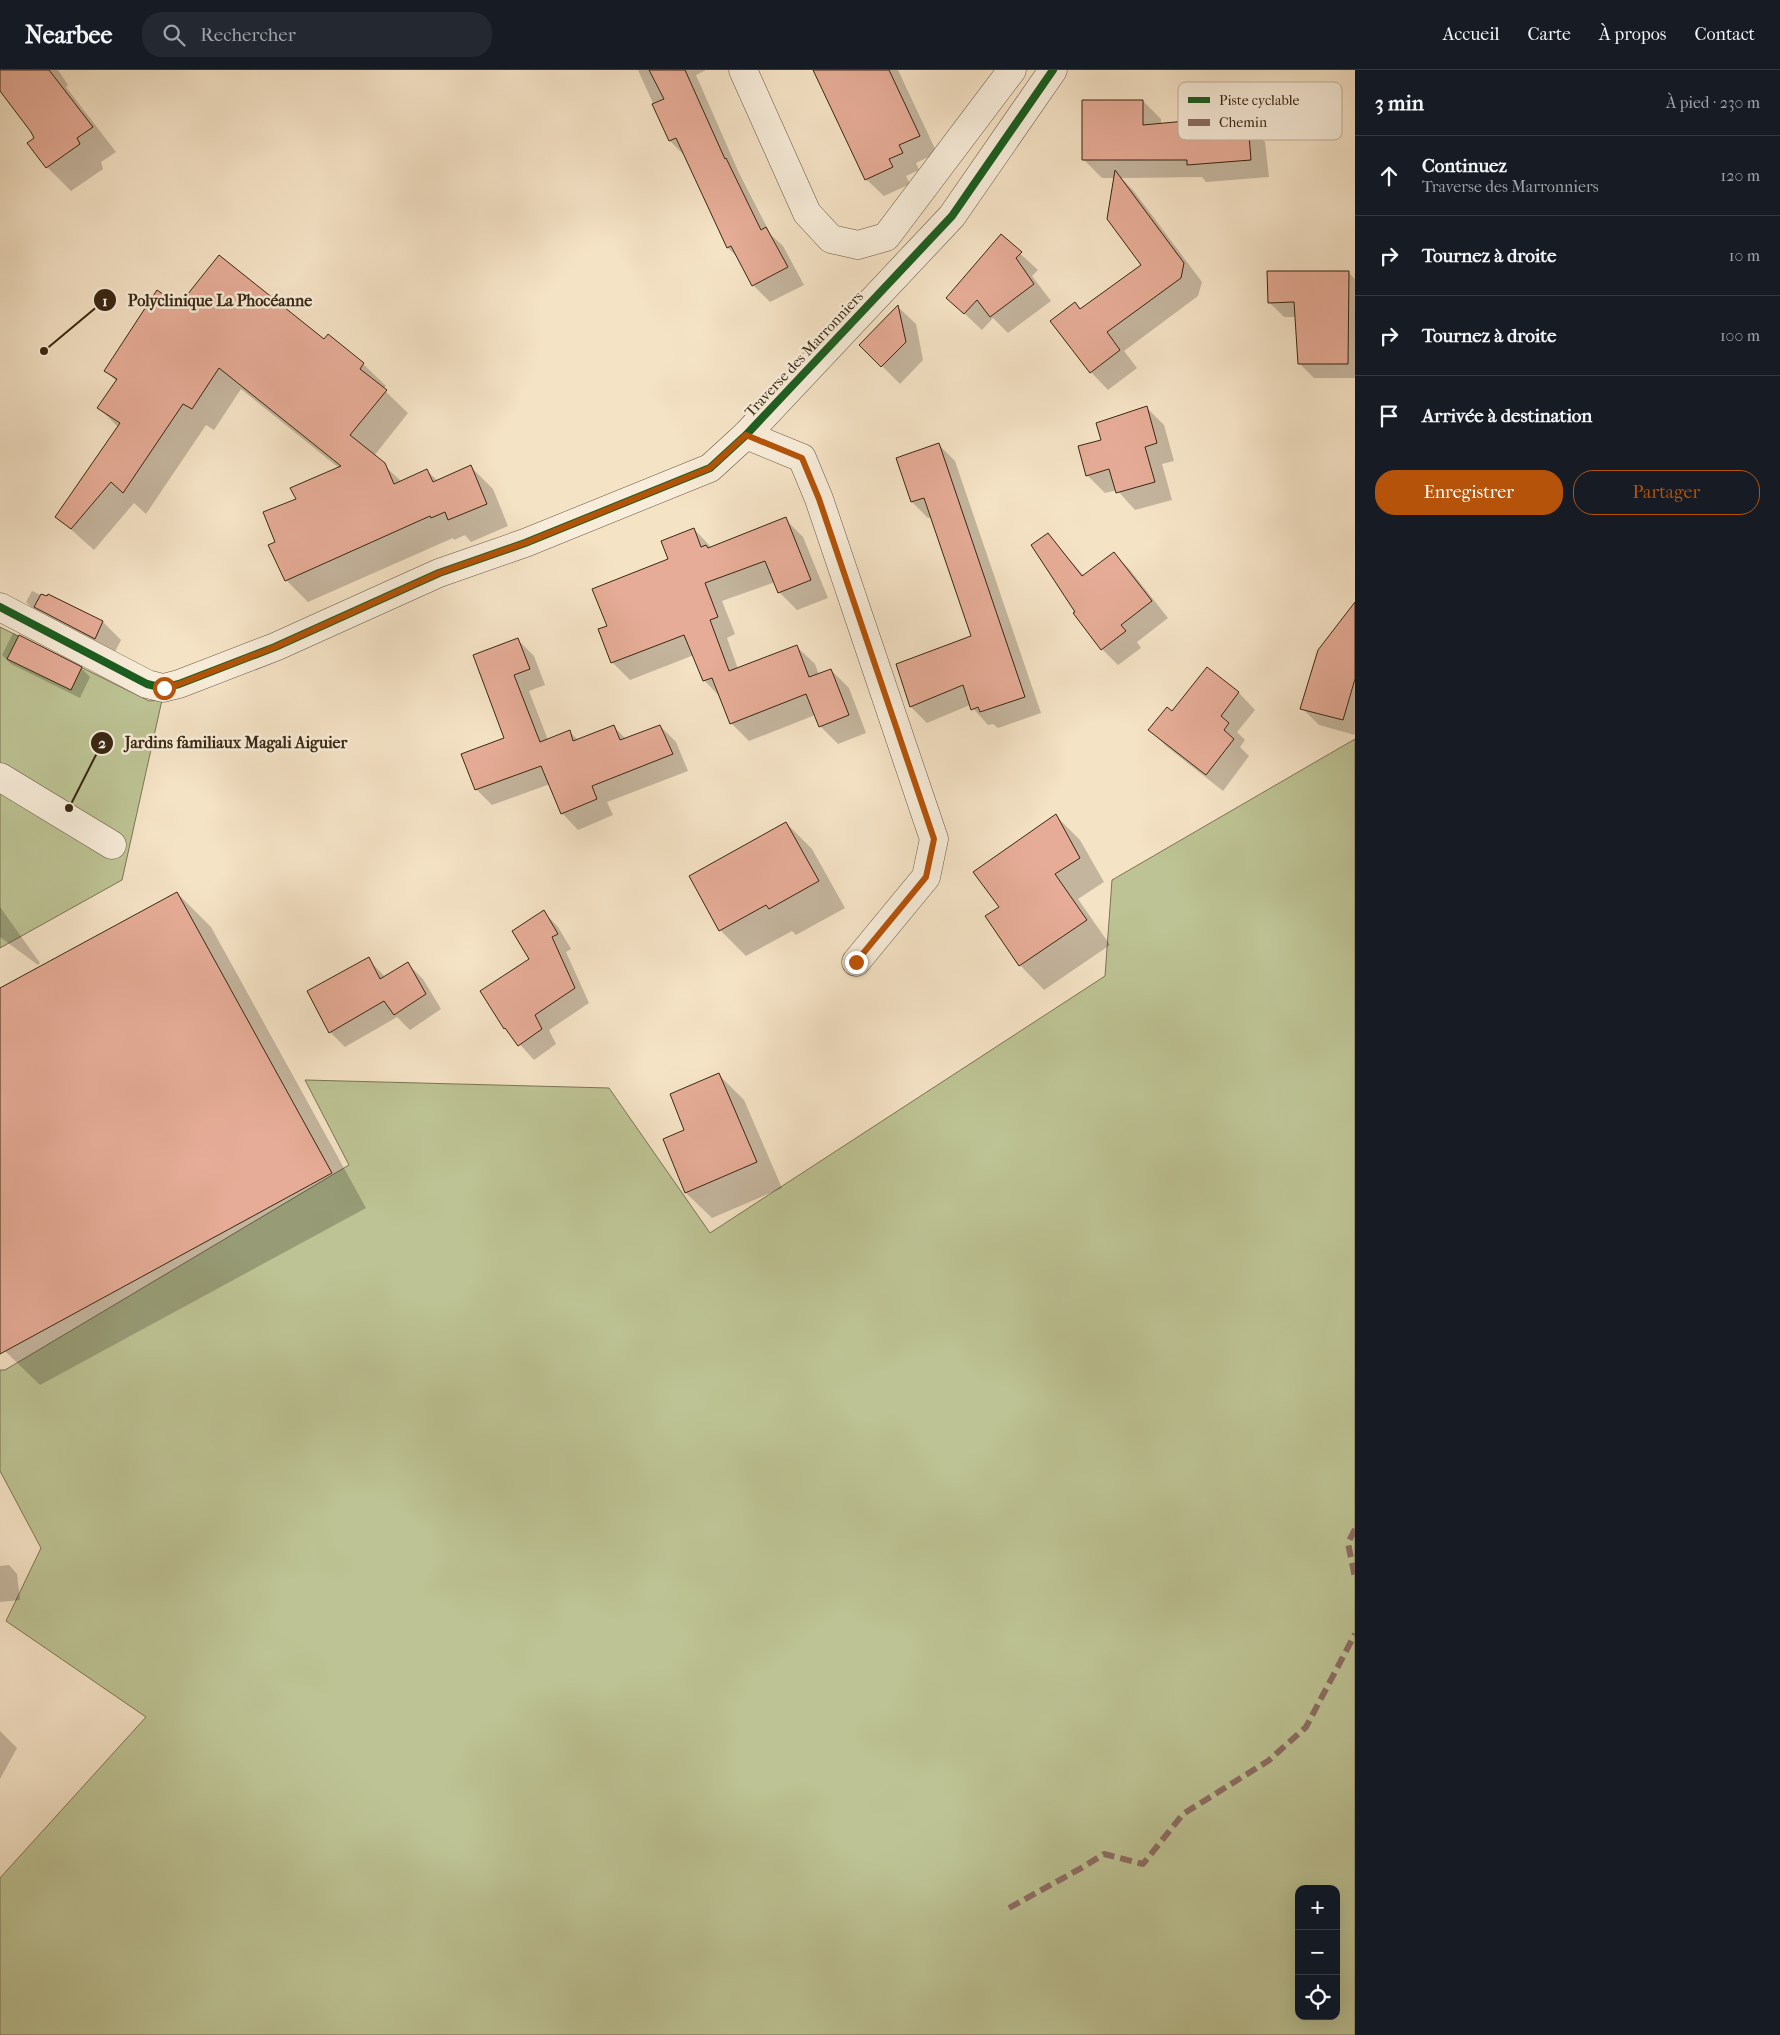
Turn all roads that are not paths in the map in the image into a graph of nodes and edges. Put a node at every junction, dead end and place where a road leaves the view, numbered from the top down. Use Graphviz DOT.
graph roads {
  1 [pos="743,70"];
  2 [pos="1012,70"];
  3 [pos="1053,70"];
  4 [pos="746,435"];
  5 [pos="0,607"];
  6 [pos="0,777"];
  7 [pos="112,845"];
  8 [pos="856,962"];
  1 -- 2 [label="street"];
  3 -- 4 [label="street, Traverse des Marronniers"];
  4 -- 5 [label="street, Traverse des Marronniers"];
  4 -- 8 [label="street"];
  6 -- 7 [label="street"];
}
